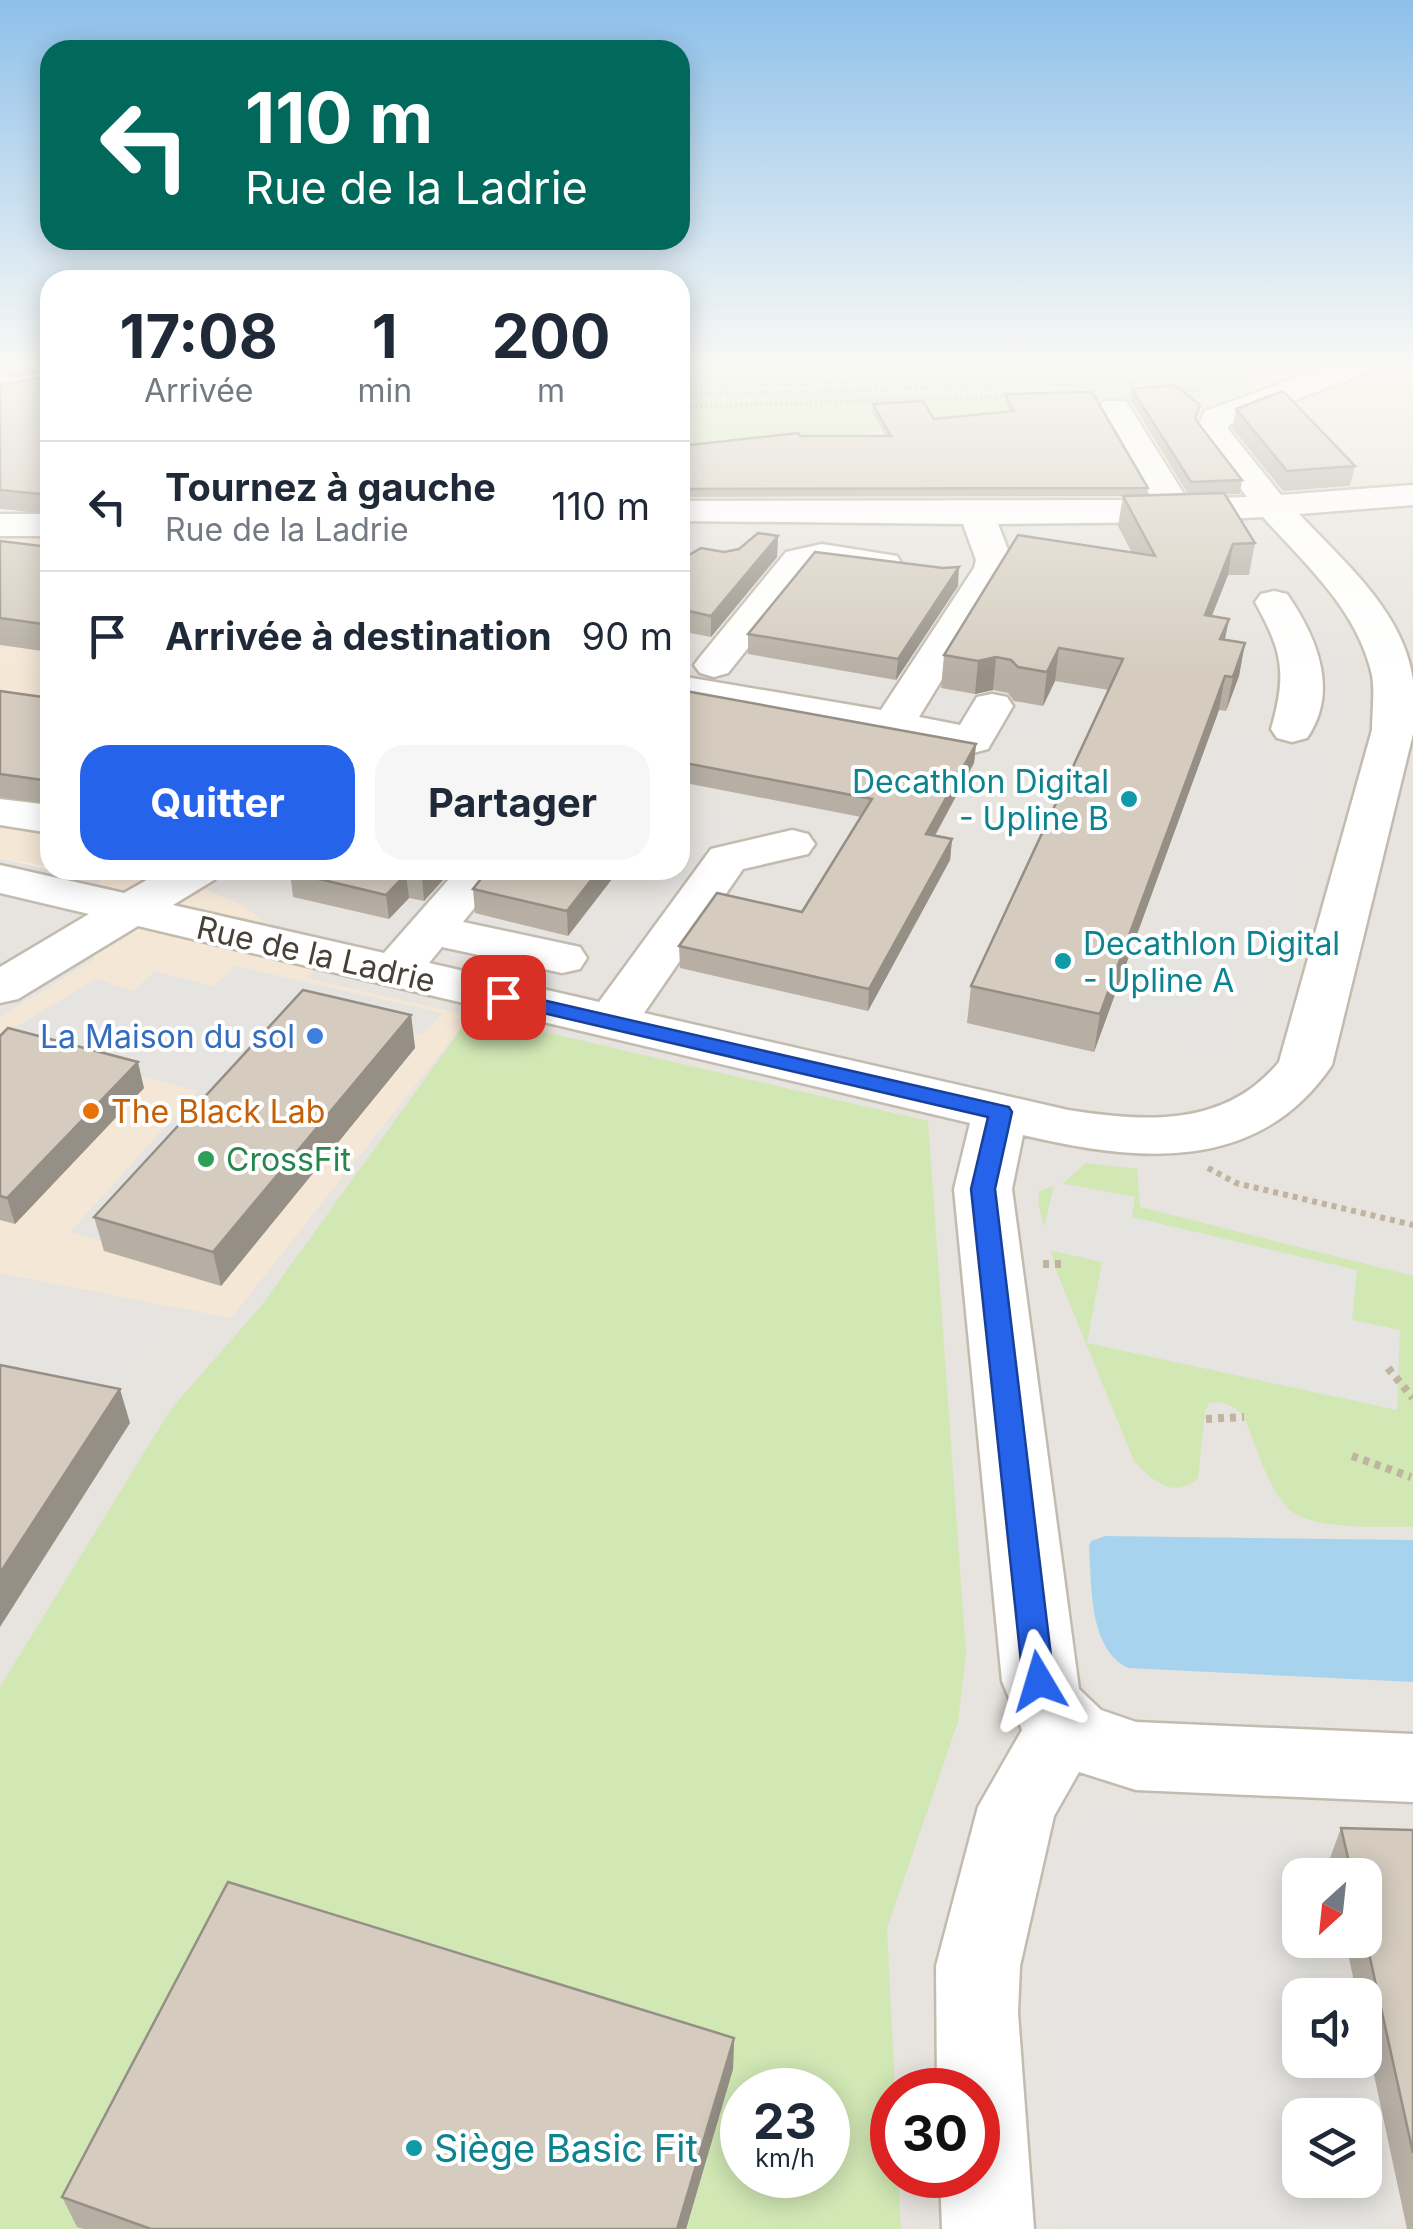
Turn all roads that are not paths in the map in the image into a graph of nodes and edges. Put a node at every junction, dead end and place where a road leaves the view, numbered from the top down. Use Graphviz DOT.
graph roads {
  1 [pos="1150,467"];
  2 [pos="1241,467"];
  3 [pos="1413,496"];
  4 [pos="1272,507"];
  5 [pos="690,511"];
  6 [pos="1177,512"];
  7 [pos="977,514"];
  8 [pos="40,525"];
  9 [pos="0,526"];
  10 [pos="0,546"];
  11 [pos="40,551"];
  12 [pos="925,570"];
  13 [pos="1274,602"];
  14 [pos="697,662"];
  15 [pos="1366,670"];
  16 [pos="846,689"];
  17 [pos="690,690"];
  18 [pos="992,706"];
  19 [pos="893,725"];
  20 [pos="1292,730"];
  21 [pos="0,812"];
  22 [pos="40,818"];
  23 [pos="792,844"];
  24 [pos="0,879"];
  25 [pos="179,880"];
  26 [pos="474,880"];
  27 [pos="126,910"];
  28 [pos="432,930"];
  29 [pos="562,958"];
  30 [pos="395,972"];
  31 [pos="0,988"];
  32 [pos="611,1022"];
  33 [pos="1000,1112"];
  34 [pos="1065,1728"];
  35 [pos="1413,1768"];
  36 [pos="988,2229"];
  1 -- 6 [label="street"];
  2 -- 4 [label="street, Rue de la Ladrie"];
  3 -- 4 [label="street"];
  4 -- 6 [label="street"];
  4 -- 15 [label="street, Rue de la Ladrie"];
  5 -- 7 [label="street"];
  6 -- 7 [label="street"];
  7 -- 19 [label="street"];
  8 -- 9 [label="street"];
  10 -- 11 [label="street"];
  12 -- 14 [label="street"];
  13 -- 15 [label="street"];
  14 -- 16 [label="street"];
  15 -- 20 [label="street"];
  15 -- 33 [label="street, Rue de la Ladrie"];
  17 -- 19 [label="street"];
  18 -- 19 [label="street"];
  21 -- 22 [label="street"];
  23 -- 32 [label="street"];
  24 -- 27 [label="street, Rue de la Ladrie"];
  25 -- 27 [label="street"];
  26 -- 28 [label="street"];
  27 -- 30 [label="street, Rue de la Ladrie"];
  27 -- 31 [label="street"];
  28 -- 29 [label="street"];
  28 -- 30 [label="street"];
  30 -- 32 [label="street, Rue de la Ladrie"];
  32 -- 33 [label="street, Rue de la Ladrie"];
  33 -- 34 [label="street"];
  34 -- 35 [label="street"];
  34 -- 36 [label="street"];
}
